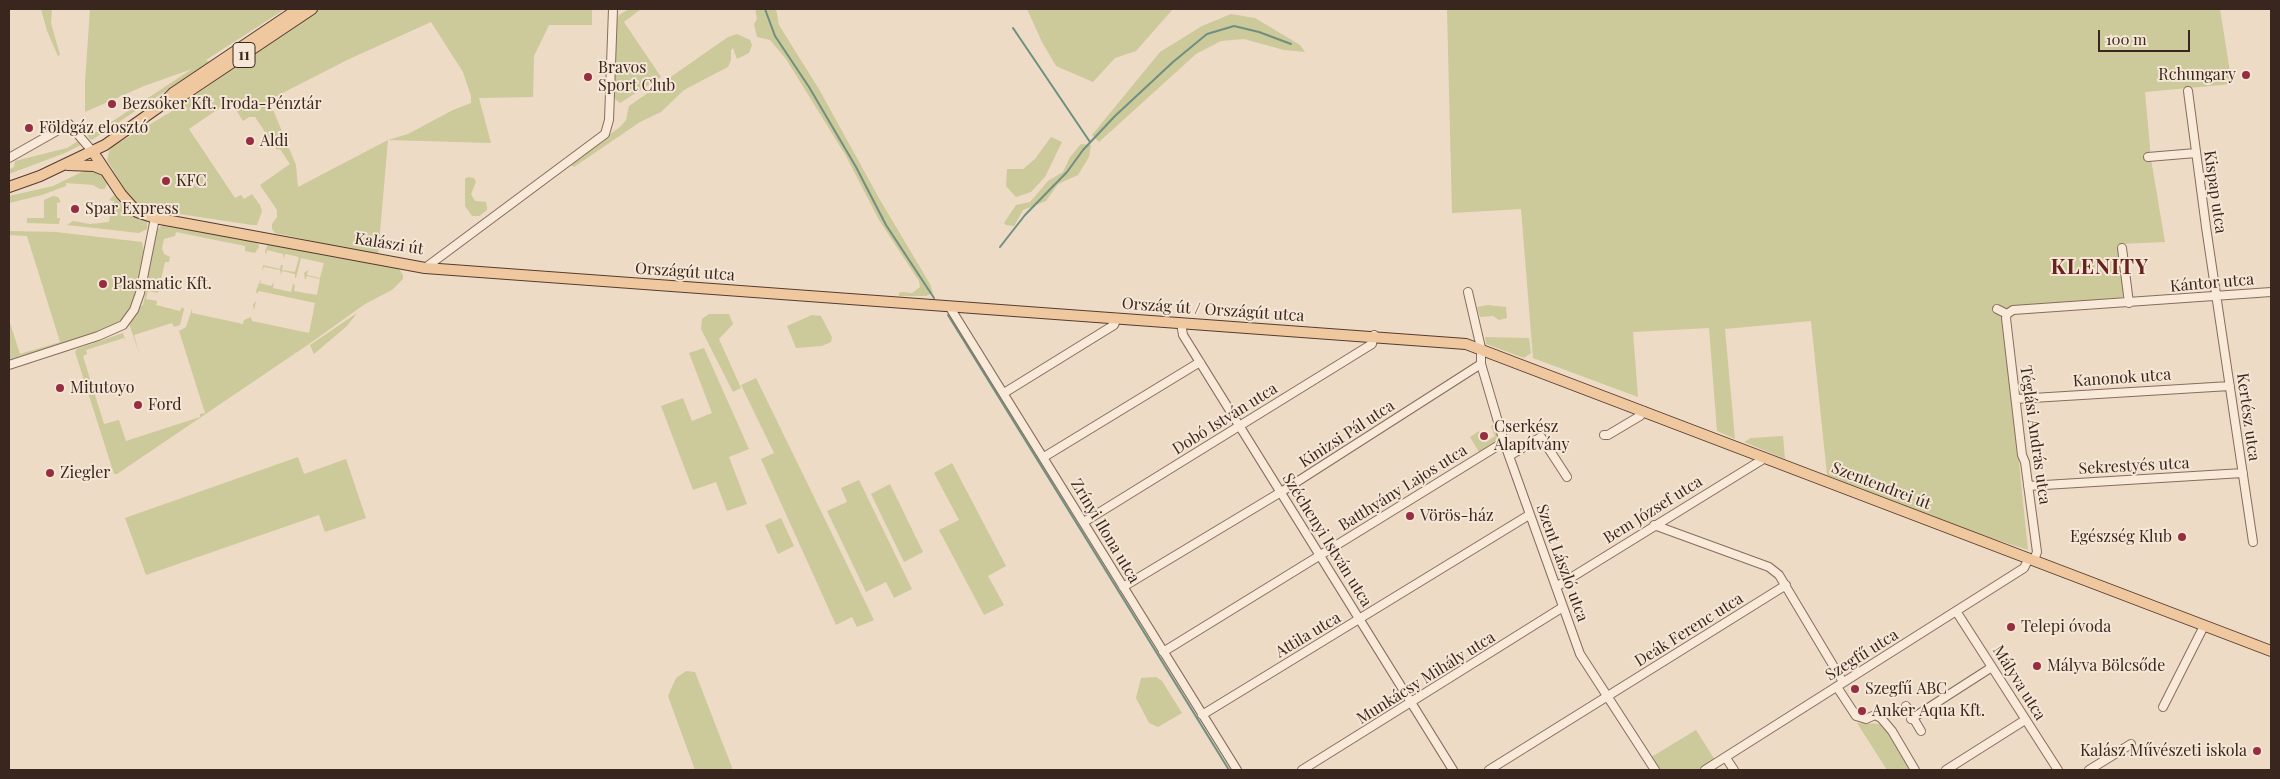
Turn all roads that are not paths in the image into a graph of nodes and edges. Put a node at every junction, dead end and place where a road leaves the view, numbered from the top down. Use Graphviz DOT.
graph roads {
  1 [pos="298,9"];
  2 [pos="312,9"];
  3 [pos="613,9"];
  4 [pos="2188,91"];
  5 [pos="159,107"];
  6 [pos="93,152"];
  7 [pos="2196,153"];
  8 [pos="2148,157"];
  9 [pos="9,158"];
  10 [pos="65,165"];
  11 [pos="104,170"];
  12 [pos="9,187"];
  13 [pos="155,218"];
  14 [pos="2122,248"];
  15 [pos="425,268"];
  16 [pos="1468,292"];
  17 [pos="2271,293"];
  18 [pos="2216,296"];
  19 [pos="2130,303"];
  20 [pos="946,306"];
  21 [pos="1998,309"];
  22 [pos="2007,314"];
  23 [pos="1117,318"];
  24 [pos="1181,323"];
  25 [pos="1374,336"];
  26 [pos="1481,348"];
  27 [pos="1200,362"];
  28 [pos="9,364"];
  29 [pos="1481,364"];
  30 [pos="2230,386"];
  31 [pos="1004,393"];
  32 [pos="2016,399"];
  33 [pos="1644,411"];
  34 [pos="1240,426"];
  35 [pos="1604,435"];
  36 [pos="1504,442"];
  37 [pos="1508,456"];
  38 [pos="1044,457"];
  39 [pos="1765,458"];
  40 [pos="2243,473"];
  41 [pos="1567,477"];
  42 [pos="2028,486"];
  43 [pos="1281,492"];
  44 [pos="1529,515"];
  45 [pos="1084,522"];
  46 [pos="1654,525"];
  47 [pos="2253,542"];
  48 [pos="1320,556"];
  49 [pos="2032,559"];
  50 [pos="1786,585"];
  51 [pos="1123,587"];
  52 [pos="1556,587"];
  53 [pos="1563,607"];
  54 [pos="1956,611"];
  55 [pos="1360,619"];
  56 [pos="2204,626"];
  57 [pos="2271,651"];
  58 [pos="1163,652"];
  59 [pos="1992,667"];
  60 [pos="1840,684"];
  61 [pos="1606,697"];
  62 [pos="1412,703"];
  63 [pos="1906,706"];
  64 [pos="2163,707"];
  65 [pos="1202,716"];
  66 [pos="1912,718"];
  67 [pos="2025,720"];
  68 [pos="1921,730"];
  69 [pos="2131,744"];
  70 [pos="1726,758"];
  71 [pos="1237,770"];
  72 [pos="1302,770"];
  73 [pos="1453,770"];
  74 [pos="1489,770"];
  75 [pos="1656,770"];
  76 [pos="1706,770"];
  77 [pos="1734,770"];
  78 [pos="1915,770"];
  79 [pos="1946,770"];
  80 [pos="2058,770"];
  81 [pos="2090,770"];
  1 -- 5 [label="main road, 11"];
  2 -- 5 [label="main road, 11"];
  3 -- 15 [label="street, Kalászi út"];
  4 -- 7 [label="street, Kispap utca"];
  5 -- 6 [label="main road, 11"];
  6 -- 9 [label="street"];
  6 -- 10 [label="main road, 11"];
  6 -- 11 [label="main road, Kalászi út"];
  7 -- 8 [label="street"];
  7 -- 18 [label="street, Kispap utca"];
  10 -- 11 [label="main road"];
  10 -- 12 [label="main road, 11"];
  11 -- 13 [label="main road, Kalászi út"];
  13 -- 15 [label="main road, Kalászi út"];
  13 -- 28 [label="street"];
  14 -- 19 [label="street"];
  15 -- 20 [label="main road, Országút utca"];
  16 -- 26 [label="street, Szent László utca"];
  17 -- 18 [label="street, Kántor utca"];
  18 -- 19 [label="street, Kántor utca"];
  18 -- 30 [label="street, Kertész utca"];
  19 -- 22 [label="street, Kántor utca"];
  20 -- 23 [label="main road, Ország út / Országút utca"];
  20 -- 31 [label="street, Zrínyi Ilona utca"];
  21 -- 22 [label="street"];
  22 -- 32 [label="street, Téglási András utca"];
  23 -- 24 [label="main road, Ország út / Országút utca"];
  23 -- 31 [label="street"];
  24 -- 25 [label="main road, Ország út / Országút utca"];
  24 -- 27 [label="street, Széchenyi István utca"];
  25 -- 26 [label="main road, Ország út / Országút utca"];
  25 -- 34 [label="street, Dobó István utca"];
  26 -- 29 [label="street, Szent László utca"];
  26 -- 33 [label="main road, Szentendrei út"];
  27 -- 34 [label="street, Széchenyi István utca"];
  27 -- 38 [label="street"];
  29 -- 36 [label="street, Szent László utca"];
  29 -- 43 [label="street, Kinizsi Pál utca"];
  30 -- 32 [label="street, Kanonok utca"];
  30 -- 40 [label="street, Kertész utca"];
  31 -- 38 [label="street, Zrínyi Ilona utca"];
  32 -- 42 [label="street, Téglási András utca"];
  33 -- 35 [label="street"];
  33 -- 39 [label="main road, Szentendrei út"];
  34 -- 43 [label="street, Széchenyi István utca"];
  34 -- 45 [label="street, Dobó István utca"];
  36 -- 37 [label="street, Szent László utca"];
  36 -- 48 [label="street, Batthyány Lajos utca"];
  37 -- 41 [label="street"];
  37 -- 44 [label="street, Szent László utca"];
  38 -- 45 [label="street, Zrínyi Ilona utca"];
  39 -- 46 [label="street, Bem József utca"];
  39 -- 49 [label="main road, Szentendrei út"];
  40 -- 42 [label="street, Sekrestyés utca"];
  40 -- 47 [label="street, Kertész utca"];
  42 -- 49 [label="street, Téglási András utca"];
  43 -- 48 [label="street, Széchenyi István utca"];
  43 -- 51 [label="street, Kinizsi Pál utca"];
  44 -- 52 [label="street, Szent László utca"];
  44 -- 55 [label="street, Attila utca"];
  45 -- 51 [label="street, Zrínyi Ilona utca"];
  46 -- 50 [label="street"];
  46 -- 52 [label="street, Bem József utca"];
  48 -- 55 [label="street, Széchenyi István utca"];
  48 -- 58 [label="street, Batthyány Lajos utca"];
  49 -- 54 [label="street, Szegfű utca"];
  49 -- 56 [label="main road, Szentendrei út"];
  50 -- 60 [label="street"];
  50 -- 61 [label="street, Deák Ferenc utca"];
  51 -- 58 [label="street, Zrínyi Ilona utca"];
  52 -- 53 [label="street, Szent László utca"];
  53 -- 61 [label="street, Szent László utca"];
  53 -- 62 [label="street, Munkácsy Mihály utca"];
  54 -- 59 [label="street, Mályva utca"];
  54 -- 60 [label="street, Szegfű utca"];
  55 -- 62 [label="street, Széchenyi István utca"];
  55 -- 65 [label="street, Attila utca"];
  56 -- 57 [label="main road, Szentendrei út"];
  56 -- 64 [label="street"];
  58 -- 65 [label="street, Zrínyi Ilona utca"];
  59 -- 66 [label="street"];
  59 -- 67 [label="street, Mályva utca"];
  60 -- 70 [label="street, Szegfű utca"];
  60 -- 78 [label="street"];
  61 -- 74 [label="street, Deák Ferenc utca"];
  61 -- 75 [label="street, Szent László utca"];
  62 -- 72 [label="street, Munkácsy Mihály utca"];
  62 -- 73 [label="street, Széchenyi István utca"];
  63 -- 66 [label="street"];
  65 -- 71 [label="street, Zrínyi Ilona utca"];
  66 -- 68 [label="street"];
  67 -- 79 [label="street"];
  67 -- 80 [label="street, Mályva utca"];
  69 -- 81 [label="street"];
  70 -- 76 [label="street, Szegfű utca"];
  70 -- 77 [label="street"];
}
